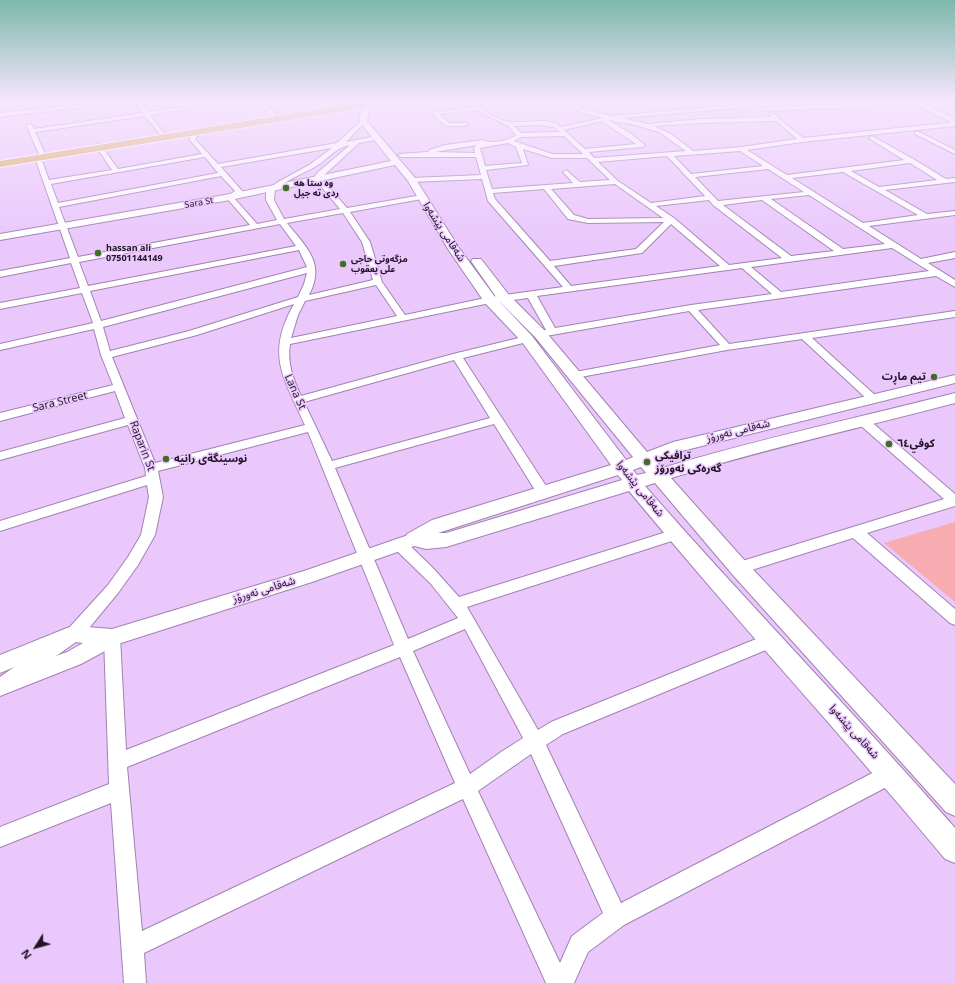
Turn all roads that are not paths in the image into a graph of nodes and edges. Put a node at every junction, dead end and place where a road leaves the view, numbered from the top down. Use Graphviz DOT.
graph roads {
  1 [pos="37,148"];
  2 [pos="87,148"];
  3 [pos="99,148"];
  4 [pos="201,148"];
  5 [pos="315,148"];
  6 [pos="335,148"];
  7 [pos="350,148"];
  8 [pos="387,148"];
  9 [pos="392,148"];
  10 [pos="442,148"];
  11 [pos="477,148"];
  12 [pos="520,148"];
  13 [pos="525,148"];
  14 [pos="581,148"];
  15 [pos="631,148"];
  16 [pos="686,148"];
  17 [pos="749,148"];
  18 [pos="797,148"];
  19 [pos="890,148"];
  20 [pos="741,149"];
  21 [pos="691,152"];
  22 [pos="424,153"];
  23 [pos="668,154"];
  24 [pos="750,154"];
  25 [pos="208,155"];
  26 [pos="479,155"];
  27 [pos="589,155"];
  28 [pos="40,156"];
  29 [pos="648,156"];
  30 [pos="399,158"];
  31 [pos="913,161"];
  32 [pos="0,163"];
  33 [pos="217,166"];
  34 [pos="621,166"];
  35 [pos="770,167"];
  36 [pos="482,168"];
  37 [pos="845,170"];
  38 [pos="116,171"];
  39 [pos="566,172"];
  40 [pos="222,174"];
  41 [pos="688,176"];
  42 [pos="486,177"];
  43 [pos="785,177"];
  44 [pos="317,178"];
  45 [pos="955,180"];
  46 [pos="944,181"];
  47 [pos="616,182"];
  48 [pos="46,183"];
  49 [pos="579,185"];
  50 [pos="419,186"];
  51 [pos="546,187"];
  52 [pos="274,188"];
  53 [pos="878,189"];
  54 [pos="490,191"];
  55 [pos="811,193"];
  56 [pos="230,197"];
  57 [pos="764,198"];
  58 [pos="713,200"];
  59 [pos="650,205"];
  60 [pos="55,206"];
  61 [pos="345,210"];
  62 [pos="955,213"];
  63 [pos="926,217"];
  64 [pos="671,220"];
  65 [pos="283,221"];
  66 [pos="862,225"];
  67 [pos="255,226"];
  68 [pos="63,227"];
  69 [pos="0,237"];
  70 [pos="893,245"];
  71 [pos="302,247"];
  72 [pos="841,252"];
  73 [pos="955,255"];
  74 [pos="789,259"];
  75 [pos="74,261"];
  76 [pos="920,262"];
  77 [pos="550,264"];
  78 [pos="743,265"];
  79 [pos="726,267"];
  80 [pos="311,269"];
  81 [pos="937,272"];
  82 [pos="0,274"];
  83 [pos="378,282"];
  84 [pos="955,284"];
  85 [pos="569,289"];
  86 [pos="85,290"];
  87 [pos="531,294"];
  88 [pos="779,295"];
  89 [pos="302,299"];
  90 [pos="497,299"];
  91 [pos="0,306"];
  92 [pos="691,308"];
  93 [pos="955,314"];
  94 [pos="402,317"];
  95 [pos="98,325"];
  96 [pos="540,335"];
  97 [pos="804,336"];
  98 [pos="285,342"];
  99 [pos="0,347"];
  100 [pos="727,347"];
  101 [pos="106,355"];
  102 [pos="457,356"];
  103 [pos="575,375"];
  104 [pos="955,379"];
  105 [pos="119,387"];
  106 [pos="872,398"];
  107 [pos="298,400"];
  108 [pos="953,400"];
  109 [pos="0,417"];
  110 [pos="132,420"];
  111 [pos="497,420"];
  112 [pos="864,422"];
  113 [pos="312,427"];
  114 [pos="0,456"];
  115 [pos="644,458"];
  116 [pos="328,466"];
  117 [pos="622,468"];
  118 [pos="153,473"];
  119 [pos="659,475"];
  120 [pos="634,484"];
  121 [pos="543,492"];
  122 [pos="955,501"];
  123 [pos="0,526"];
  124 [pos="856,532"];
  125 [pos="676,534"];
  126 [pos="407,542"];
  127 [pos="363,556"];
  128 [pos="739,568"];
  129 [pos="458,604"];
  130 [pos="955,618"];
  131 [pos="468,621"];
  132 [pos="74,634"];
  133 [pos="112,637"];
  134 [pos="772,640"];
  135 [pos="404,648"];
  136 [pos="0,664"];
  137 [pos="0,687"];
  138 [pos="535,742"];
  139 [pos="117,762"];
  140 [pos="891,774"];
  141 [pos="468,787"];
  142 [pos="119,790"];
  143 [pos="955,803"];
  144 [pos="0,837"];
  145 [pos="955,849"];
  146 [pos="616,917"];
  147 [pos="132,947"];
  148 [pos="134,983"];
  149 [pos="558,983"];
  150 [pos="563,983"];
  1 -- 28 [label="street, Raparin St"];
  2 -- 28 [label="highway"];
  3 -- 38 [label="street"];
  4 -- 25 [label="street"];
  5 -- 33 [label="street"];
  6 -- 52 [label="street"];
  7 -- 44 [label="street"];
  8 -- 30 [label="main road, شەقامی پێشەوا"];
  9 -- 30 [label="main road, شەقامی پێشەوا"];
  10 -- 22 [label="street"];
  11 -- 26 [label="street"];
  12 -- 36 [label="street"];
  13 -- 27 [label="street"];
  14 -- 27 [label="street"];
  15 -- 27 [label="street"];
  16 -- 21 [label="street"];
  17 -- 20 [label="street"];
  18 -- 24 [label="street"];
  19 -- 31 [label="street"];
  20 -- 21 [label="street"];
  20 -- 24 [label="street"];
  21 -- 23 [label="street"];
  22 -- 26 [label="street"];
  22 -- 30 [label="street"];
  23 -- 29 [label="street"];
  23 -- 41 [label="street"];
  24 -- 35 [label="street"];
  25 -- 33 [label="street"];
  25 -- 38 [label="street"];
  26 -- 36 [label="street"];
  27 -- 29 [label="street"];
  27 -- 47 [label="street"];
  28 -- 32 [label="highway"];
  28 -- 48 [label="street, Raparin St"];
  29 -- 34 [label="street"];
  30 -- 44 [label="main road, Sara St"];
  30 -- 50 [label="main road, شەقامی پێشەوا"];
  31 -- 37 [label="street"];
  31 -- 46 [label="street"];
  33 -- 40 [label="street"];
  35 -- 41 [label="street"];
  35 -- 43 [label="street"];
  36 -- 42 [label="street"];
  37 -- 43 [label="street"];
  37 -- 53 [label="street"];
  38 -- 48 [label="street"];
  39 -- 49 [label="street"];
  40 -- 56 [label="street"];
  40 -- 60 [label="street"];
  41 -- 58 [label="street"];
  42 -- 50 [label="street"];
  42 -- 54 [label="street"];
  43 -- 55 [label="street"];
  44 -- 52 [label="main road, Sara St"];
  44 -- 61 [label="street"];
  45 -- 46 [label="street"];
  46 -- 53 [label="street"];
  47 -- 49 [label="street"];
  47 -- 59 [label="street"];
  48 -- 60 [label="street, Raparin St"];
  49 -- 51 [label="street"];
  50 -- 61 [label="street"];
  50 -- 90 [label="main road, شەقامی پێشەوا"];
  51 -- 54 [label="street"];
  51 -- 64 [label="street"];
  52 -- 56 [label="main road, Sara St"];
  52 -- 65 [label="street"];
  53 -- 63 [label="street"];
  54 -- 77 [label="street"];
  55 -- 57 [label="street"];
  55 -- 66 [label="street"];
  56 -- 67 [label="street"];
  56 -- 68 [label="main road, Sara St"];
  57 -- 58 [label="street"];
  57 -- 72 [label="street"];
  58 -- 59 [label="street"];
  58 -- 74 [label="street"];
  59 -- 64 [label="street"];
  60 -- 68 [label="street, Raparin St"];
  61 -- 65 [label="street"];
  61 -- 83 [label="street"];
  62 -- 63 [label="street"];
  63 -- 66 [label="street"];
  64 -- 77 [label="street"];
  64 -- 79 [label="street"];
  65 -- 67 [label="street"];
  65 -- 71 [label="street"];
  66 -- 70 [label="street"];
  67 -- 75 [label="street"];
  68 -- 69 [label="main road, Sara St"];
  68 -- 75 [label="street, Raparin St"];
  70 -- 72 [label="street"];
  70 -- 76 [label="street"];
  71 -- 80 [label="street"];
  71 -- 86 [label="street"];
  72 -- 74 [label="street"];
  73 -- 76 [label="street"];
  74 -- 78 [label="street"];
  75 -- 82 [label="street"];
  75 -- 86 [label="street, Raparin St"];
  76 -- 81 [label="street"];
  77 -- 85 [label="street"];
  78 -- 79 [label="street"];
  78 -- 88 [label="street"];
  79 -- 85 [label="street"];
  80 -- 89 [label="street, Lana St"];
  80 -- 95 [label="street"];
  81 -- 84 [label="street"];
  81 -- 88 [label="street"];
  83 -- 89 [label="street"];
  83 -- 94 [label="street"];
  85 -- 87 [label="street"];
  86 -- 91 [label="street"];
  86 -- 95 [label="street, Raparin St"];
  87 -- 90 [label="street"];
  87 -- 96 [label="street"];
  88 -- 92 [label="street"];
  89 -- 98 [label="street, Lana St"];
  89 -- 101 [label="street"];
  90 -- 94 [label="street"];
  90 -- 96 [label="main road, شەقامی پێشەوا"];
  92 -- 96 [label="street"];
  92 -- 100 [label="street"];
  93 -- 97 [label="street"];
  94 -- 98 [label="street"];
  95 -- 99 [label="street"];
  95 -- 101 [label="street, Raparin St"];
  96 -- 102 [label="street"];
  96 -- 103 [label="main road, شەقامی پێشەوا"];
  96 -- 117 [label="main road, شەقامی پێشەوا"];
  97 -- 100 [label="street"];
  97 -- 106 [label="street"];
  98 -- 107 [label="street, Lana St"];
  100 -- 103 [label="street"];
  101 -- 105 [label="street, Raparin St"];
  102 -- 107 [label="street"];
  102 -- 111 [label="street"];
  103 -- 115 [label="main road, شەقامی پێشەوا"];
  104 -- 106 [label="main road, شەقامی نەورۆز"];
  105 -- 109 [label="street, Sara Street"];
  105 -- 110 [label="street, Raparin St"];
  106 -- 115 [label="main road, شەقامی نەورۆز"];
  107 -- 113 [label="street, Lana St"];
  108 -- 112 [label="main road, شەقامی نەورۆز"];
  110 -- 114 [label="street"];
  110 -- 118 [label="street, Raparin St"];
  111 -- 116 [label="street"];
  111 -- 121 [label="street"];
  112 -- 119 [label="main road, شەقامی نەورۆز"];
  112 -- 122 [label="street"];
  113 -- 116 [label="street, Lana St"];
  113 -- 118 [label="street"];
  115 -- 117 [label="main road, شەقامی نەورۆز"];
  115 -- 119 [label="main road, شەقامی پێشەوا"];
  116 -- 127 [label="street, Lana St"];
  117 -- 120 [label="main road, شەقامی پێشەوا"];
  117 -- 121 [label="main road, شەقامی نەورۆز"];
  118 -- 123 [label="street"];
  118 -- 132 [label="street, Raparin St"];
  119 -- 120 [label="main road, شەقامی نەورۆز"];
  119 -- 128 [label="main road, شەقامی پێشەوا"];
  120 -- 125 [label="main road, شەقامی پێشەوا"];
  120 -- 126 [label="main road, شەقامی نەورۆز"];
  121 -- 126 [label="main road, شەقامی نەورۆز"];
  122 -- 124 [label="street"];
  124 -- 128 [label="street"];
  124 -- 130 [label="street"];
  125 -- 129 [label="street"];
  125 -- 134 [label="main road, شەقامی پێشەوا"];
  126 -- 127 [label="street, شەقامی نەورۆز"];
  126 -- 129 [label="street"];
  127 -- 133 [label="street, شەقامی نەورۆز"];
  127 -- 135 [label="street, Lana St"];
  128 -- 143 [label="main road, شەقامی پێشەوا"];
  129 -- 131 [label="street"];
  131 -- 135 [label="street"];
  131 -- 138 [label="street"];
  132 -- 133 [label="street, شەقامی نەورۆز"];
  132 -- 136 [label="street, شەقامی نەورۆز"];
  132 -- 137 [label="street, Raparin St"];
  133 -- 137 [label="street, شەقامی نەورۆز"];
  133 -- 139 [label="street"];
  134 -- 138 [label="street"];
  134 -- 140 [label="main road, شەقامی پێشەوا"];
  135 -- 139 [label="street"];
  135 -- 141 [label="street, Lana St"];
  138 -- 141 [label="street"];
  138 -- 146 [label="street"];
  139 -- 142 [label="street"];
  140 -- 145 [label="main road, شەقامی پێشەوا"];
  140 -- 146 [label="street"];
  141 -- 147 [label="street"];
  141 -- 149 [label="street, Lana St"];
  142 -- 144 [label="street"];
  142 -- 147 [label="street"];
  146 -- 150 [label="street"];
  147 -- 148 [label="street"];
}
